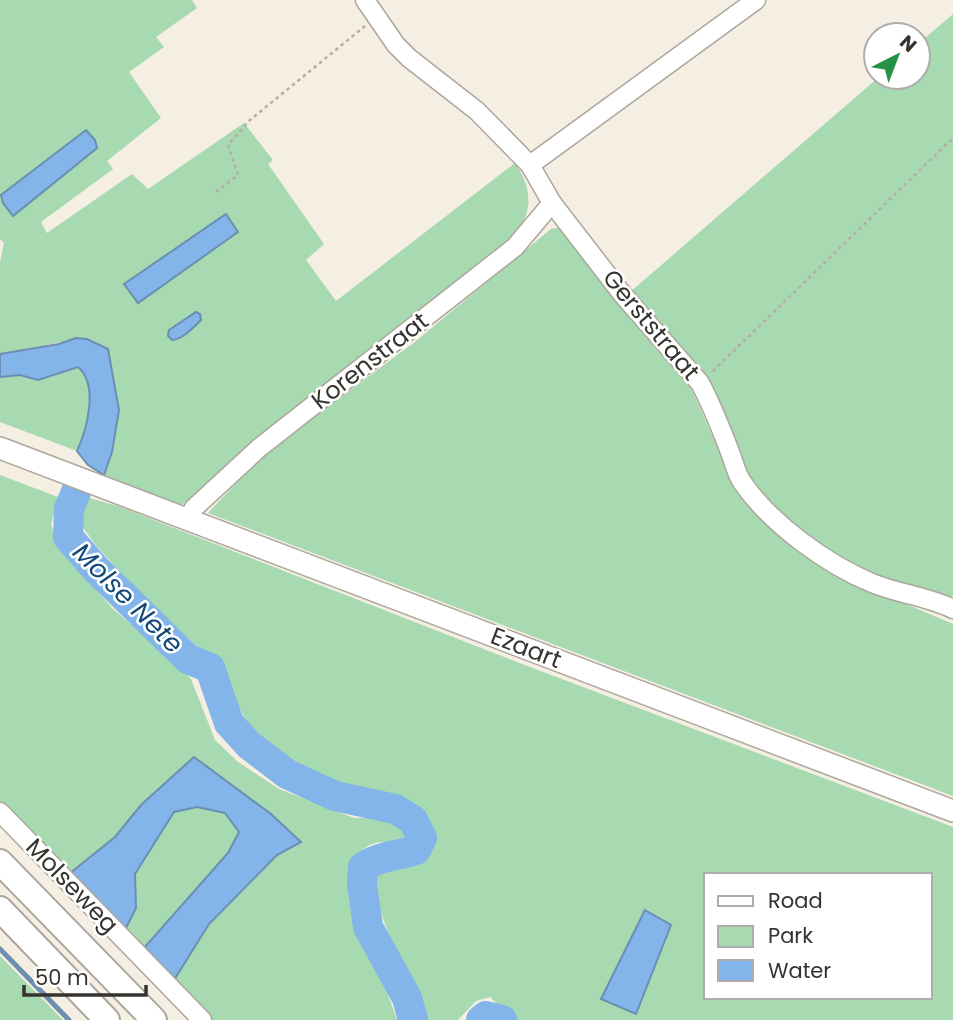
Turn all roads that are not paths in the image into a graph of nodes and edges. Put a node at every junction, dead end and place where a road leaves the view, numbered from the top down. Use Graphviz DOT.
graph roads {
  1 [pos="365,0"];
  2 [pos="757,0"];
  3 [pos="530,165"];
  4 [pos="552,203"];
  5 [pos="0,447"];
  6 [pos="188,519"];
  7 [pos="953,609"];
  8 [pos="953,811"];
  9 [pos="0,812"];
  10 [pos="0,862"];
  11 [pos="0,909"];
  12 [pos="107,1020"];
  13 [pos="154,1020"];
  14 [pos="202,1020"];
  1 -- 3 [label="street, Gerststraat"];
  2 -- 3 [label="street"];
  3 -- 4 [label="street, Gerststraat"];
  4 -- 6 [label="street, Korenstraat"];
  4 -- 7 [label="street, Gerststraat"];
  5 -- 6 [label="main road, Ezaart"];
  6 -- 8 [label="main road, Ezaart"];
  9 -- 14 [label="street, Molseweg"];
  10 -- 13 [label="highway"];
  11 -- 12 [label="highway"];
}
